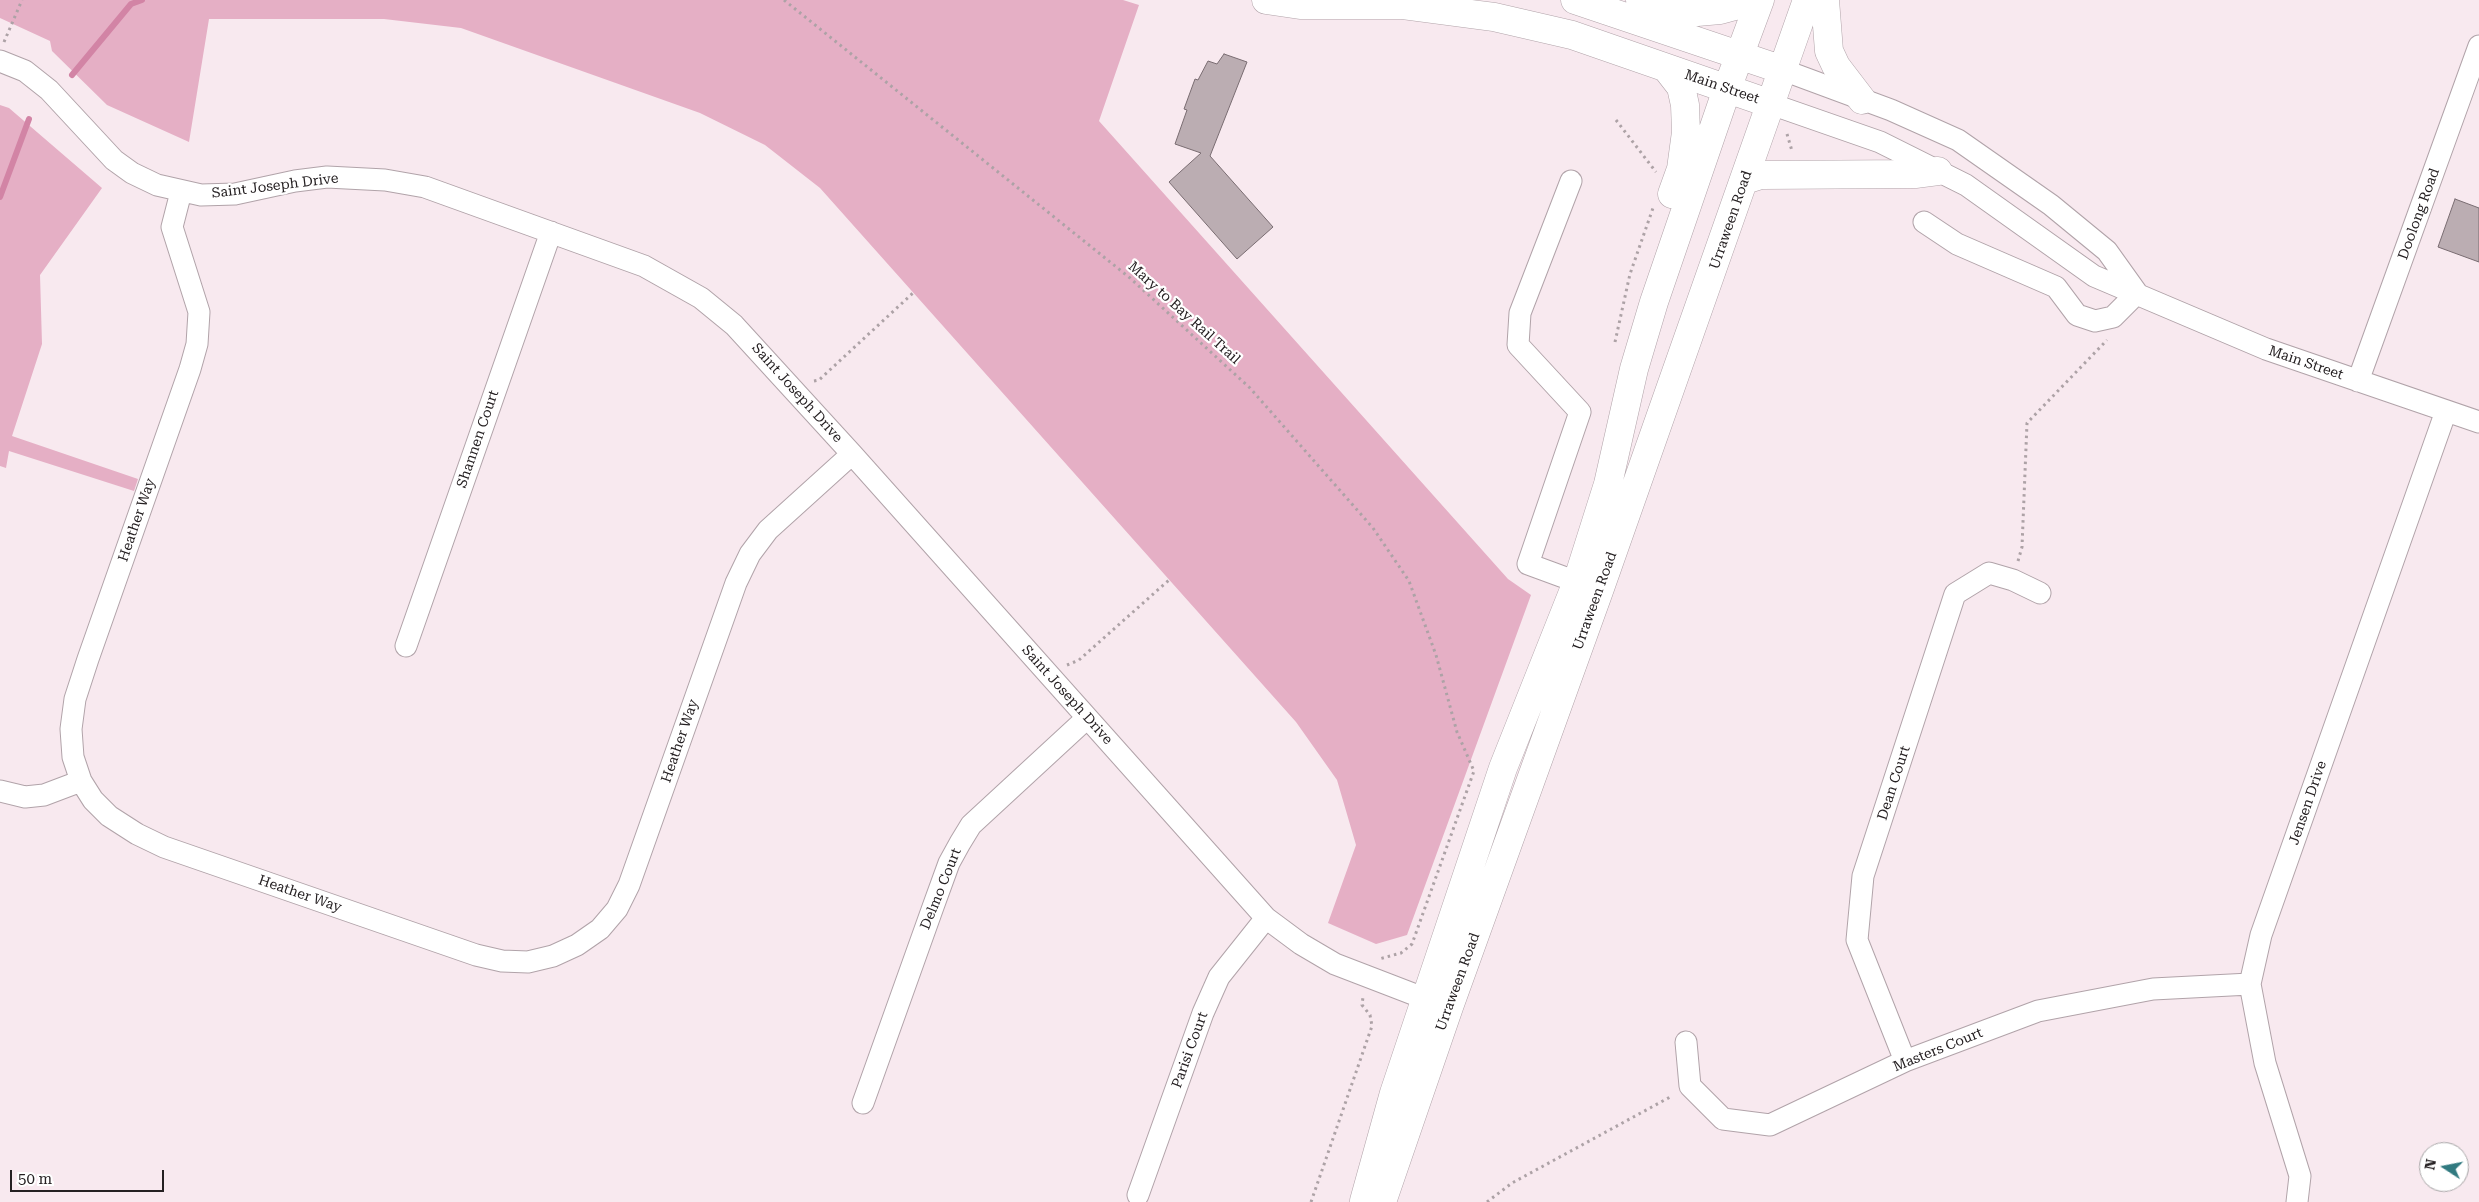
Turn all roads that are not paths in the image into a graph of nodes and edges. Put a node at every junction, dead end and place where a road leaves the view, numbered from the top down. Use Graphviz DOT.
graph roads {
  1 [pos="1266,0"];
  2 [pos="1575,0"];
  3 [pos="1640,0"];
  4 [pos="1746,0"];
  5 [pos="1760,0"];
  6 [pos="1807,0"];
  7 [pos="1825,0"];
  8 [pos="2479,47"];
  9 [pos="1,54"];
  10 [pos="1740,55"];
  11 [pos="1667,69"];
  12 [pos="1783,70"];
  13 [pos="1727,89"];
  14 [pos="1862,100"];
  15 [pos="1771,104"];
  16 [pos="1938,171"];
  17 [pos="1571,180"];
  18 [pos="1745,180"];
  19 [pos="181,192"];
  20 [pos="1924,222"];
  21 [pos="550,232"];
  22 [pos="2137,293"];
  23 [pos="1634,370"];
  24 [pos="2358,381"];
  25 [pos="2446,411"];
  26 [pos="2479,422"];
  27 [pos="852,454"];
  28 [pos="1577,582"];
  29 [pos="2040,593"];
  30 [pos="406,646"];
  31 [pos="1087,718"];
  32 [pos="81,781"];
  33 [pos="0,791"];
  34 [pos="1266,918"];
  35 [pos="2250,984"];
  36 [pos="1437,1003"];
  37 [pos="1686,1042"];
  38 [pos="1905,1061"];
  39 [pos="863,1103"];
  40 [pos="1138,1196"];
  41 [pos="1364,1202"];
  42 [pos="1382,1202"];
  43 [pos="2297,1202"];
  1 -- 11 [label="main road, Main Street"];
  2 -- 10 [label="main road"];
  3 -- 4 [label="main road"];
  5 -- 10 [label="main road, Urraween Road"];
  6 -- 12 [label="main road, Urraween Road"];
  7 -- 14 [label="main road"];
  8 -- 24 [label="street, Doolong Road"];
  9 -- 19 [label="street, Saint Joseph Drive"];
  10 -- 12 [label="main road"];
  10 -- 13 [label="main road, Urraween Road"];
  11 -- 13 [label="main road, Main Street"];
  11 -- 23 [label="main road"];
  12 -- 14 [label="street"];
  12 -- 15 [label="main road, Urraween Road"];
  13 -- 15 [label="main road, Main Street"];
  13 -- 23 [label="main road, Urraween Road"];
  14 -- 22 [label="street"];
  15 -- 16 [label="street, Main Street"];
  15 -- 18 [label="main road, Urraween Road"];
  16 -- 18 [label="main road"];
  16 -- 22 [label="street, Main Street"];
  17 -- 28 [label="street"];
  18 -- 36 [label="main road, Urraween Road"];
  19 -- 21 [label="street, Saint Joseph Drive"];
  19 -- 32 [label="street, Heather Way"];
  20 -- 22 [label="street"];
  21 -- 27 [label="street, Saint Joseph Drive"];
  21 -- 30 [label="street, Shannen Court"];
  22 -- 24 [label="street, Main Street"];
  23 -- 28 [label="main road, Urraween Road"];
  24 -- 25 [label="street, Main Street"];
  25 -- 26 [label="street, Main Street"];
  25 -- 35 [label="street, Jensen Drive"];
  27 -- 31 [label="street, Saint Joseph Drive"];
  27 -- 32 [label="street, Heather Way"];
  28 -- 36 [label="main road, Urraween Road"];
  29 -- 38 [label="street, Dean Court"];
  31 -- 34 [label="street, Saint Joseph Drive"];
  31 -- 39 [label="street, Delmo Court"];
  32 -- 33 [label="street"];
  34 -- 36 [label="street, Saint Joseph Drive"];
  34 -- 40 [label="street, Parisi Court"];
  35 -- 38 [label="street, Masters Court"];
  35 -- 43 [label="street, Jensen Drive"];
  36 -- 41 [label="main road, Urraween Road"];
  36 -- 42 [label="main road, Urraween Road"];
  37 -- 38 [label="street, Masters Court"];
}
